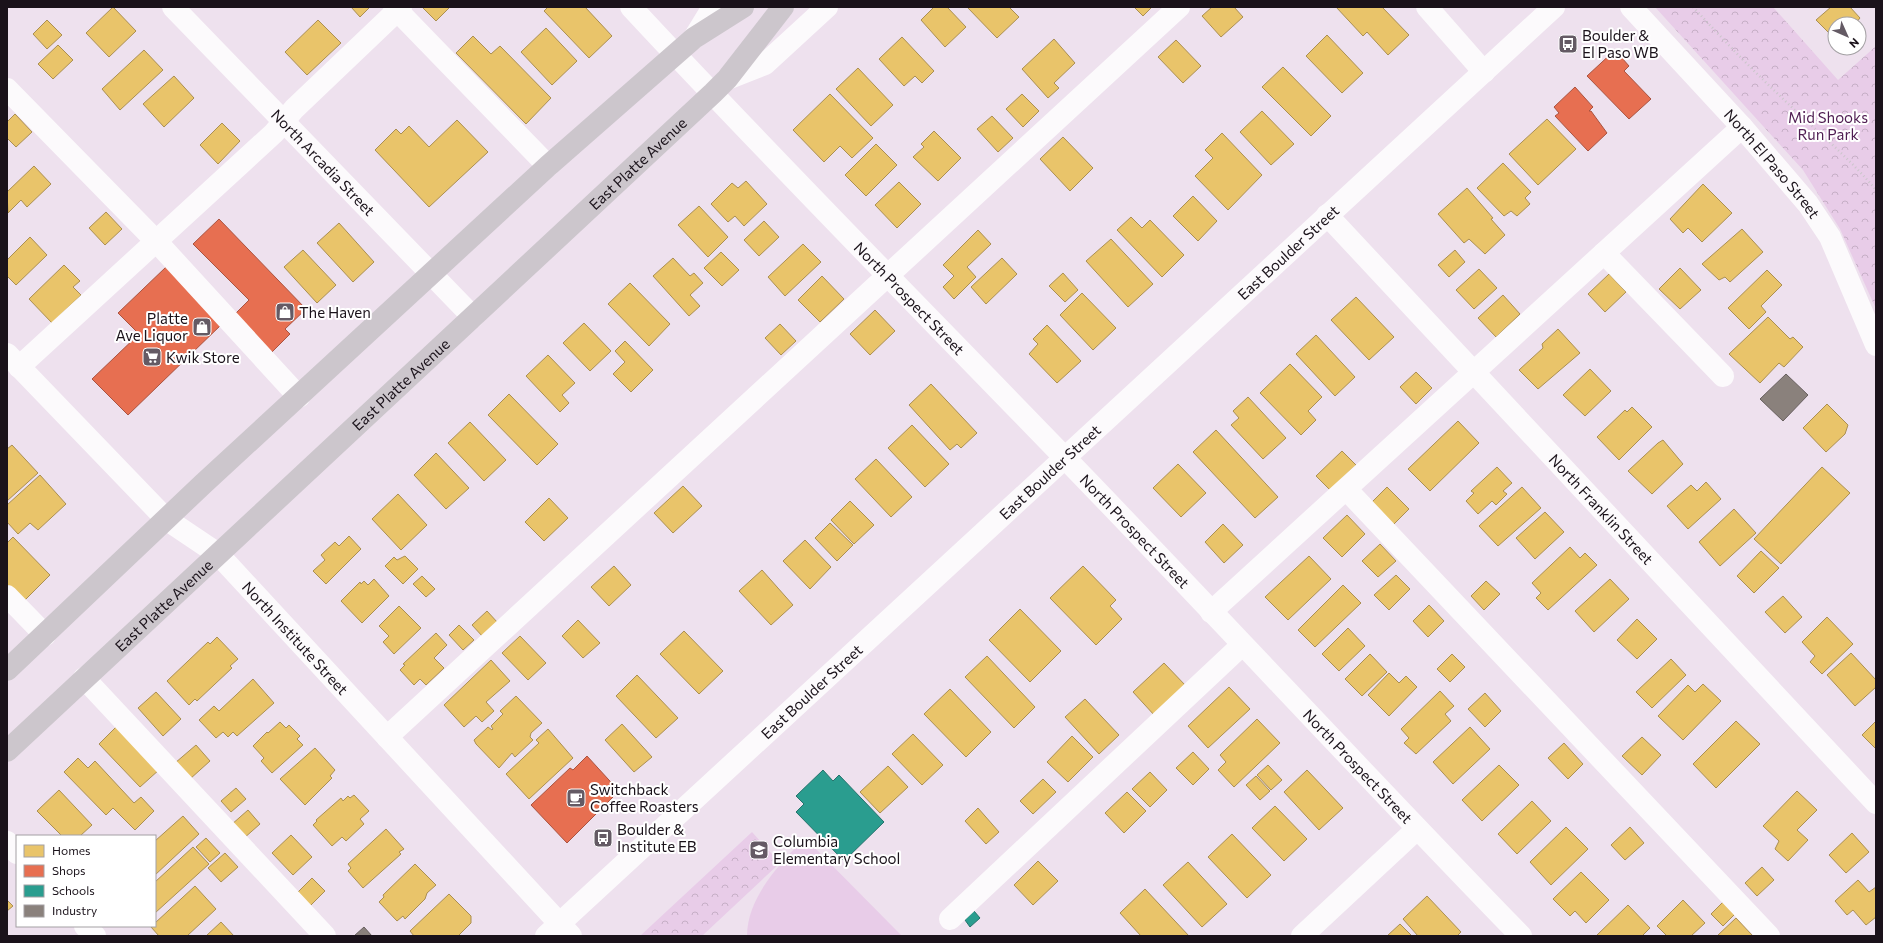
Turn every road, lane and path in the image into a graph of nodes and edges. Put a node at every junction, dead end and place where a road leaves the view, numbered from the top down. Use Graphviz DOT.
graph roads {
  1 [pos="173,7"];
  2 [pos="630,7"];
  3 [pos="713,7"];
  4 [pos="743,7"];
  5 [pos="783,7"];
  6 [pos="827,7"];
  7 [pos="1179,7"];
  8 [pos="1427,7"];
  9 [pos="1554,7"];
  10 [pos="1631,7"];
  11 [pos="1693,7"];
  12 [pos="397,8"];
  13 [pos="694,38"];
  14 [pos="675,55"];
  15 [pos="1484,72"];
  16 [pos="720,86"];
  17 [pos="7,89"];
  18 [pos="284,121"];
  19 [pos="1742,126"];
  20 [pos="548,166"];
  21 [pos="1876,190"];
  22 [pos="1327,215"];
  23 [pos="156,241"];
  24 [pos="1604,253"];
  25 [pos="432,274"];
  26 [pos="888,277"];
  27 [pos="473,316"];
  28 [pos="1876,345"];
  29 [pos="13,360"];
  30 [pos="1474,372"];
  31 [pos="1723,376"];
  32 [pos="299,397"];
  33 [pos="1064,457"];
  34 [pos="1347,490"];
  35 [pos="166,519"];
  36 [pos="218,554"];
  37 [pos="7,596"];
  38 [pos="1211,612"];
  39 [pos="45,635"];
  40 [pos="1242,645"];
  41 [pos="7,670"];
  42 [pos="84,678"];
  43 [pos="387,737"];
  44 [pos="7,751"];
  45 [pos="1876,802"];
  46 [pos="1417,830"];
  47 [pos="7,842"];
  48 [pos="16,851"];
  49 [pos="950,918"];
  50 [pos="86,927"];
  51 [pos="559,932"];
  52 [pos="95,936"];
  53 [pos="325,936"];
  54 [pos="1302,936"];
  55 [pos="1521,936"];
  56 [pos="1769,936"];
  1 -- 18 [label="street, North Arcadia Street"];
  2 -- 14 [label="street, North Prospect Street"];
  3 -- 13 [label="street"];
  4 -- 13 [label="main road"];
  5 -- 16 [label="main road, East Platte Avenue"];
  6 -- 16 [label="street"];
  7 -- 26 [label="street"];
  8 -- 15 [label="street"];
  9 -- 15 [label="street, East Boulder Street"];
  10 -- 19 [label="street, North El Paso Street"];
  11 -- 21 [label="path"];
  12 -- 18 [label="street"];
  12 -- 20 [label="street"];
  13 -- 14 [label="main road"];
  14 -- 16 [label="street, North Prospect Street"];
  14 -- 20 [label="main road"];
  15 -- 22 [label="street, East Boulder Street"];
  16 -- 26 [label="street, North Prospect Street"];
  16 -- 27 [label="main road, East Platte Avenue"];
  17 -- 23 [label="street"];
  18 -- 23 [label="street"];
  18 -- 25 [label="street, North Arcadia Street"];
  19 -- 24 [label="street"];
  19 -- 28 [label="street, North El Paso Street"];
  20 -- 25 [label="main road"];
  22 -- 30 [label="street, North Franklin Street"];
  22 -- 33 [label="street, East Boulder Street"];
  23 -- 29 [label="street"];
  23 -- 32 [label="street"];
  24 -- 30 [label="street"];
  24 -- 31 [label="street"];
  25 -- 27 [label="street, North Arcadia Street"];
  25 -- 32 [label="main road"];
  26 -- 33 [label="street, North Prospect Street"];
  26 -- 43 [label="street"];
  27 -- 36 [label="main road, East Platte Avenue"];
  29 -- 35 [label="street, North Institute Street"];
  30 -- 34 [label="street"];
  30 -- 45 [label="street, North Franklin Street"];
  32 -- 35 [label="main road"];
  33 -- 38 [label="street, North Prospect Street"];
  33 -- 51 [label="street, East Boulder Street"];
  34 -- 38 [label="street"];
  34 -- 56 [label="street"];
  35 -- 36 [label="street, North Institute Street"];
  35 -- 39 [label="main road"];
  36 -- 42 [label="main road, East Platte Avenue"];
  36 -- 43 [label="street, North Institute Street"];
  37 -- 39 [label="street"];
  38 -- 40 [label="street, North Prospect Street"];
  39 -- 41 [label="main road"];
  40 -- 46 [label="street, North Prospect Street"];
  40 -- 49 [label="street"];
  42 -- 44 [label="main road, East Platte Avenue"];
  42 -- 53 [label="street"];
  43 -- 51 [label="street, North Institute Street"];
  46 -- 54 [label="street"];
  46 -- 55 [label="street, North Prospect Street"];
  47 -- 48 [label="street"];
  50 -- 52 [label="street"];
}
